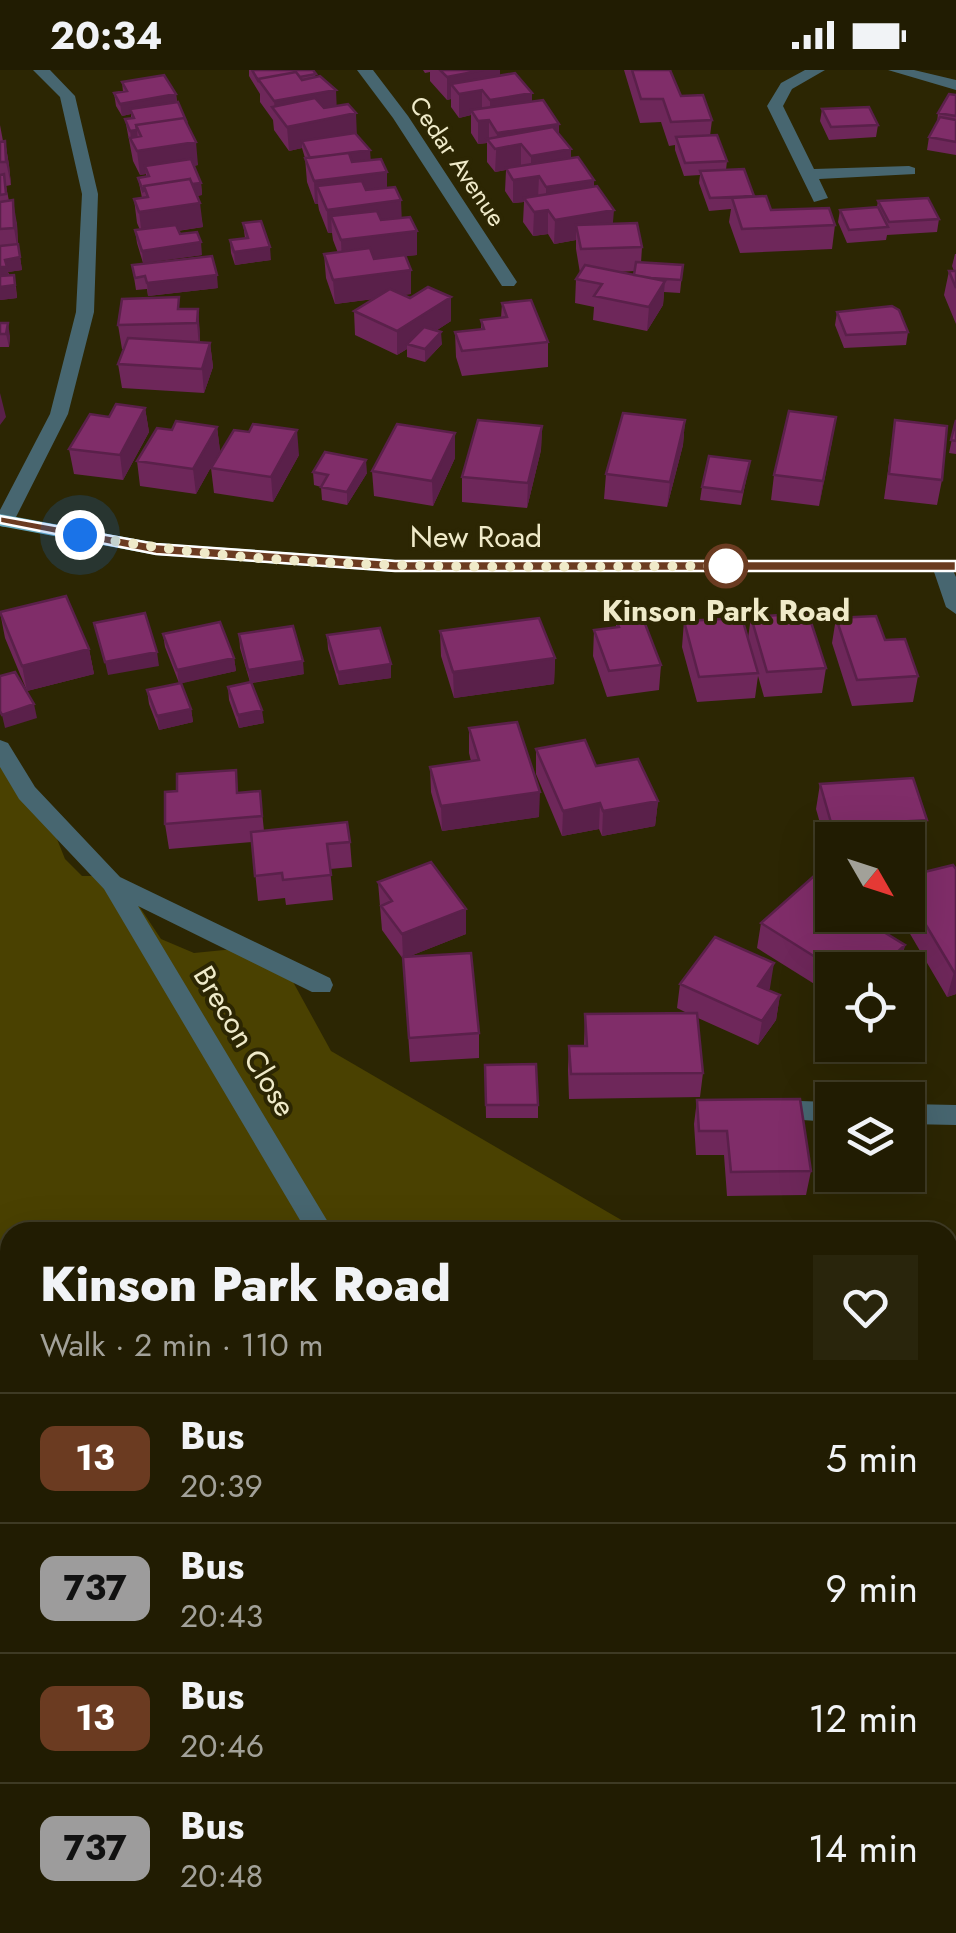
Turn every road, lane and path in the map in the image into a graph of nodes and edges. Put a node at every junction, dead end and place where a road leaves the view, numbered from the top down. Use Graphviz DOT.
graph roads {
  1 [pos="42,70"];
  2 [pos="365,70"];
  3 [pos="817,70"];
  4 [pos="896,70"];
  5 [pos="956,86"];
  6 [pos="909,172"];
  7 [pos="810,174"];
  8 [pos="820,198"];
  9 [pos="508,282"];
  10 [pos="2,520"];
  11 [pos="949,566"];
  12 [pos="956,607"];
  13 [pos="0,748"];
  14 [pos="112,883"];
  15 [pos="321,985"];
  16 [pos="748,1110"];
  17 [pos="815,1112"];
  18 [pos="925,1114"];
  19 [pos="956,1115"];
  20 [pos="315,1222"];
  1 -- 10 [label="street"];
  2 -- 9 [label="street, Cedar Avenue"];
  3 -- 7 [label="street"];
  4 -- 5 [label="street"];
  6 -- 7 [label="street"];
  7 -- 8 [label="street"];
  10 -- 11 [label="main road, New Road"];
  11 -- 12 [label="street"];
  13 -- 14 [label="street, Brecon Close"];
  14 -- 15 [label="street, Brecon Close"];
  14 -- 20 [label="street, Brecon Close"];
  16 -- 17 [label="street"];
  18 -- 19 [label="street"];
}
